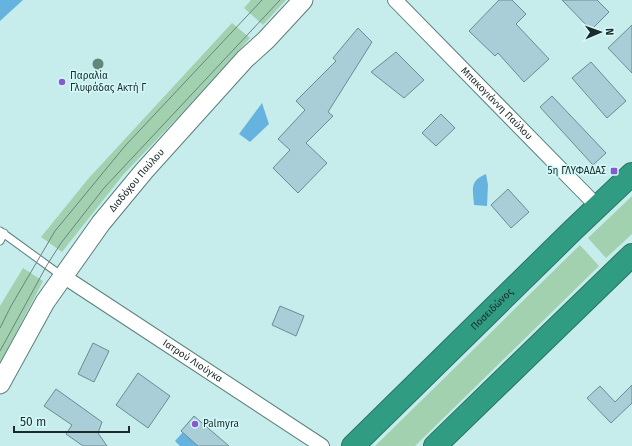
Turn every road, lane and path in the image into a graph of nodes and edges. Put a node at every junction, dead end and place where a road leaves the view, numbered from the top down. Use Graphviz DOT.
graph roads {
  1 [pos="304,0"];
  2 [pos="395,0"];
  3 [pos="632,174"];
  4 [pos="598,207"];
  5 [pos="2,232"];
  6 [pos="0,241"];
  7 [pos="632,255"];
  8 [pos="63,276"];
  9 [pos="0,384"];
  10 [pos="322,446"];
  11 [pos="353,446"];
  12 [pos="435,446"];
  1 -- 8 [label="street, Διαδόχου Παύλου"];
  2 -- 4 [label="street, Μπακογιάννη Παύλου"];
  3 -- 4 [label="highway, Ποσειδώνος"];
  4 -- 11 [label="highway, Ποσειδώνος"];
  5 -- 6 [label="lane"];
  5 -- 8 [label="lane"];
  7 -- 12 [label="highway"];
  8 -- 9 [label="street, Διαδόχου Παύλου"];
  8 -- 10 [label="street, Ιατρού Λιούγκα"];
}
